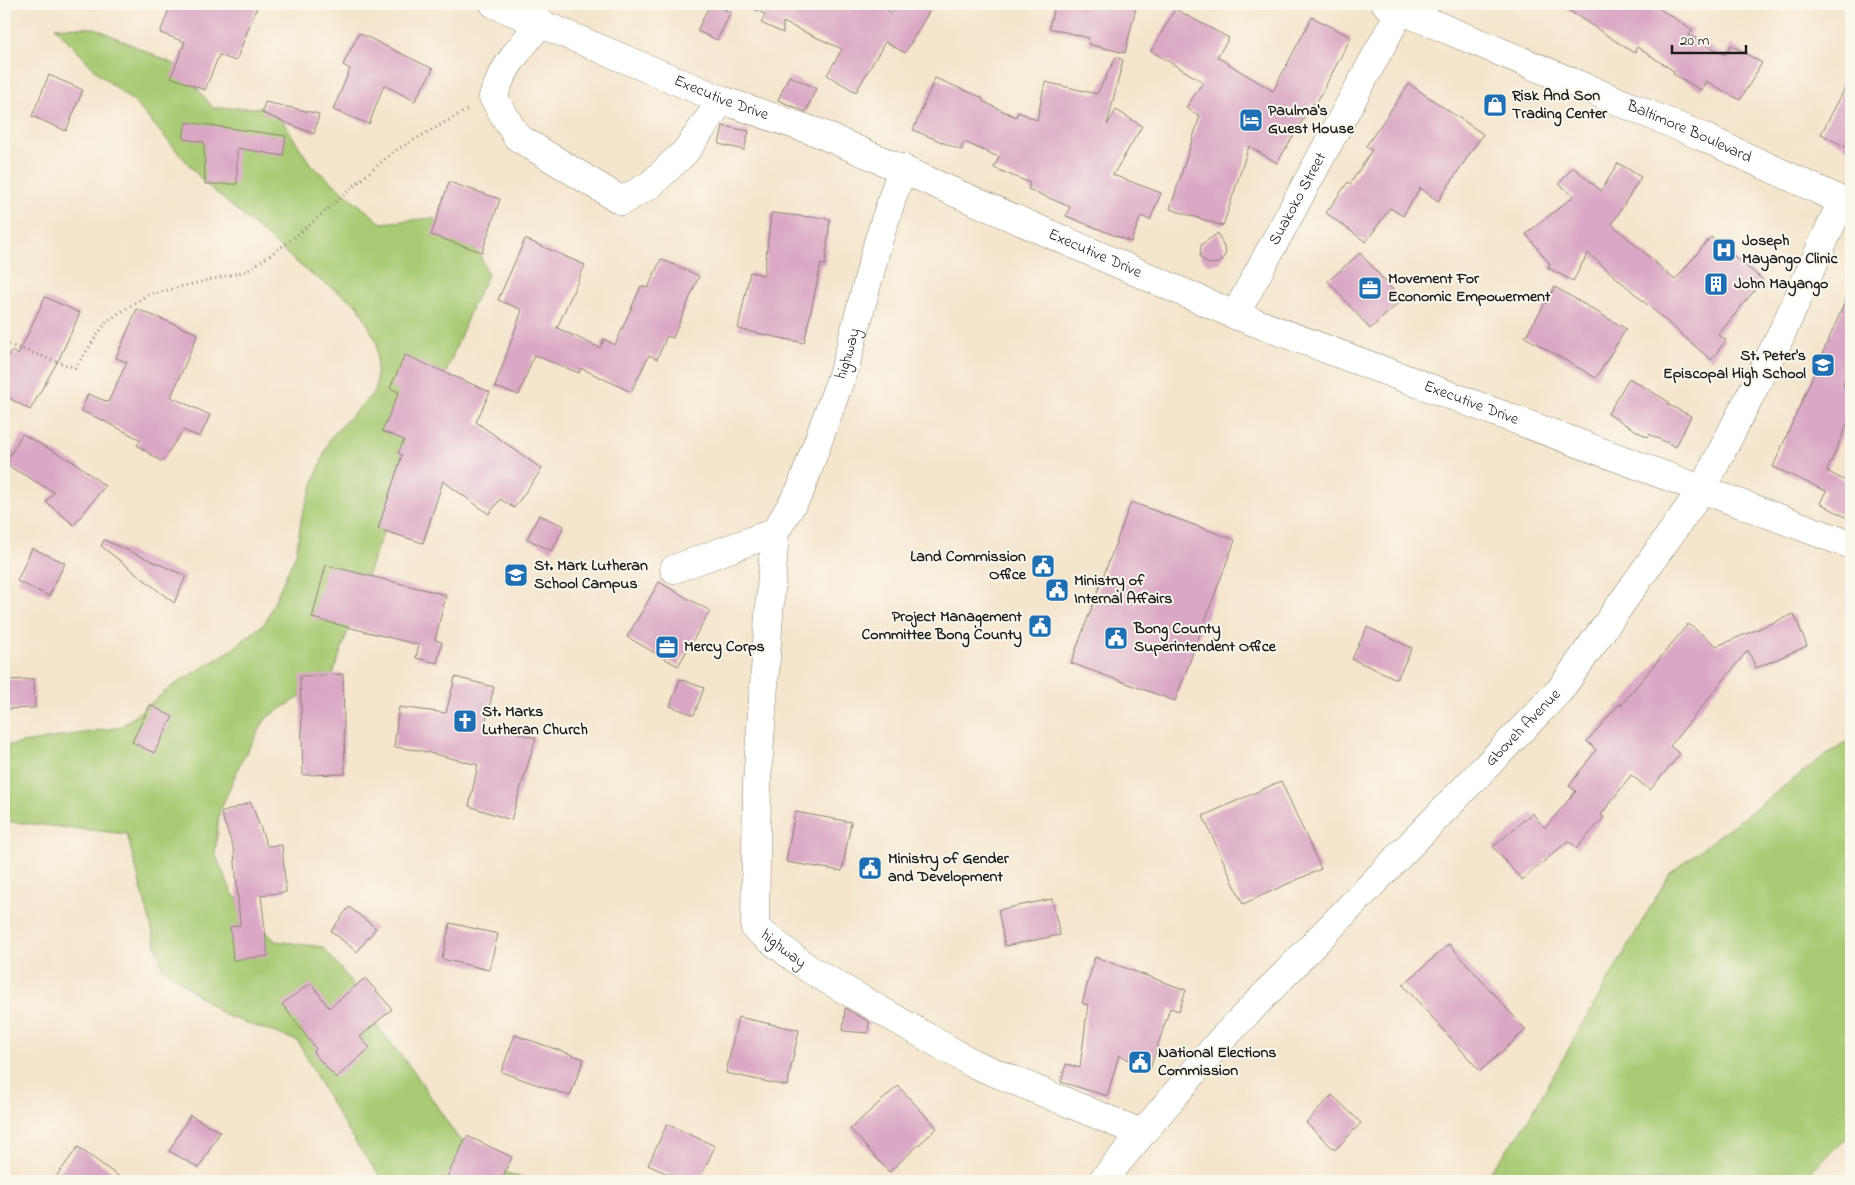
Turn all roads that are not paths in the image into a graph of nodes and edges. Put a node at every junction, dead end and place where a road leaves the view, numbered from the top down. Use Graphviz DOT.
graph roads {
  1 [pos="494,4"];
  2 [pos="1397,6"];
  3 [pos="541,23"];
  4 [pos="722,100"];
  5 [pos="902,168"];
  6 [pos="1846,203"];
  7 [pos="1236,315"];
  8 [pos="1703,488"];
  9 [pos="775,532"];
  10 [pos="1851,545"];
  11 [pos="674,569"];
  12 [pos="1141,1133"];
  13 [pos="1102,1181"];
  1 -- 3 [label="main road, Executive Drive"];
  2 -- 6 [label="main road, Baltimore Boulevard"];
  2 -- 7 [label="main road, Suakoko Street"];
  3 -- 4 [label="main road, Executive Drive"];
  3 -- 4 [label="main road"];
  4 -- 5 [label="main road, Executive Drive"];
  5 -- 7 [label="main road, Executive Drive"];
  5 -- 9 [label="main road, highway"];
  6 -- 8 [label="main road, Gboveh Avenue"];
  7 -- 8 [label="main road, Executive Drive"];
  8 -- 10 [label="main road, Executive Drive"];
  8 -- 12 [label="main road, Gboveh Avenue"];
  9 -- 11 [label="main road"];
  9 -- 12 [label="main road, highway"];
  12 -- 13 [label="main road, Gboveh Avenue"];
}
